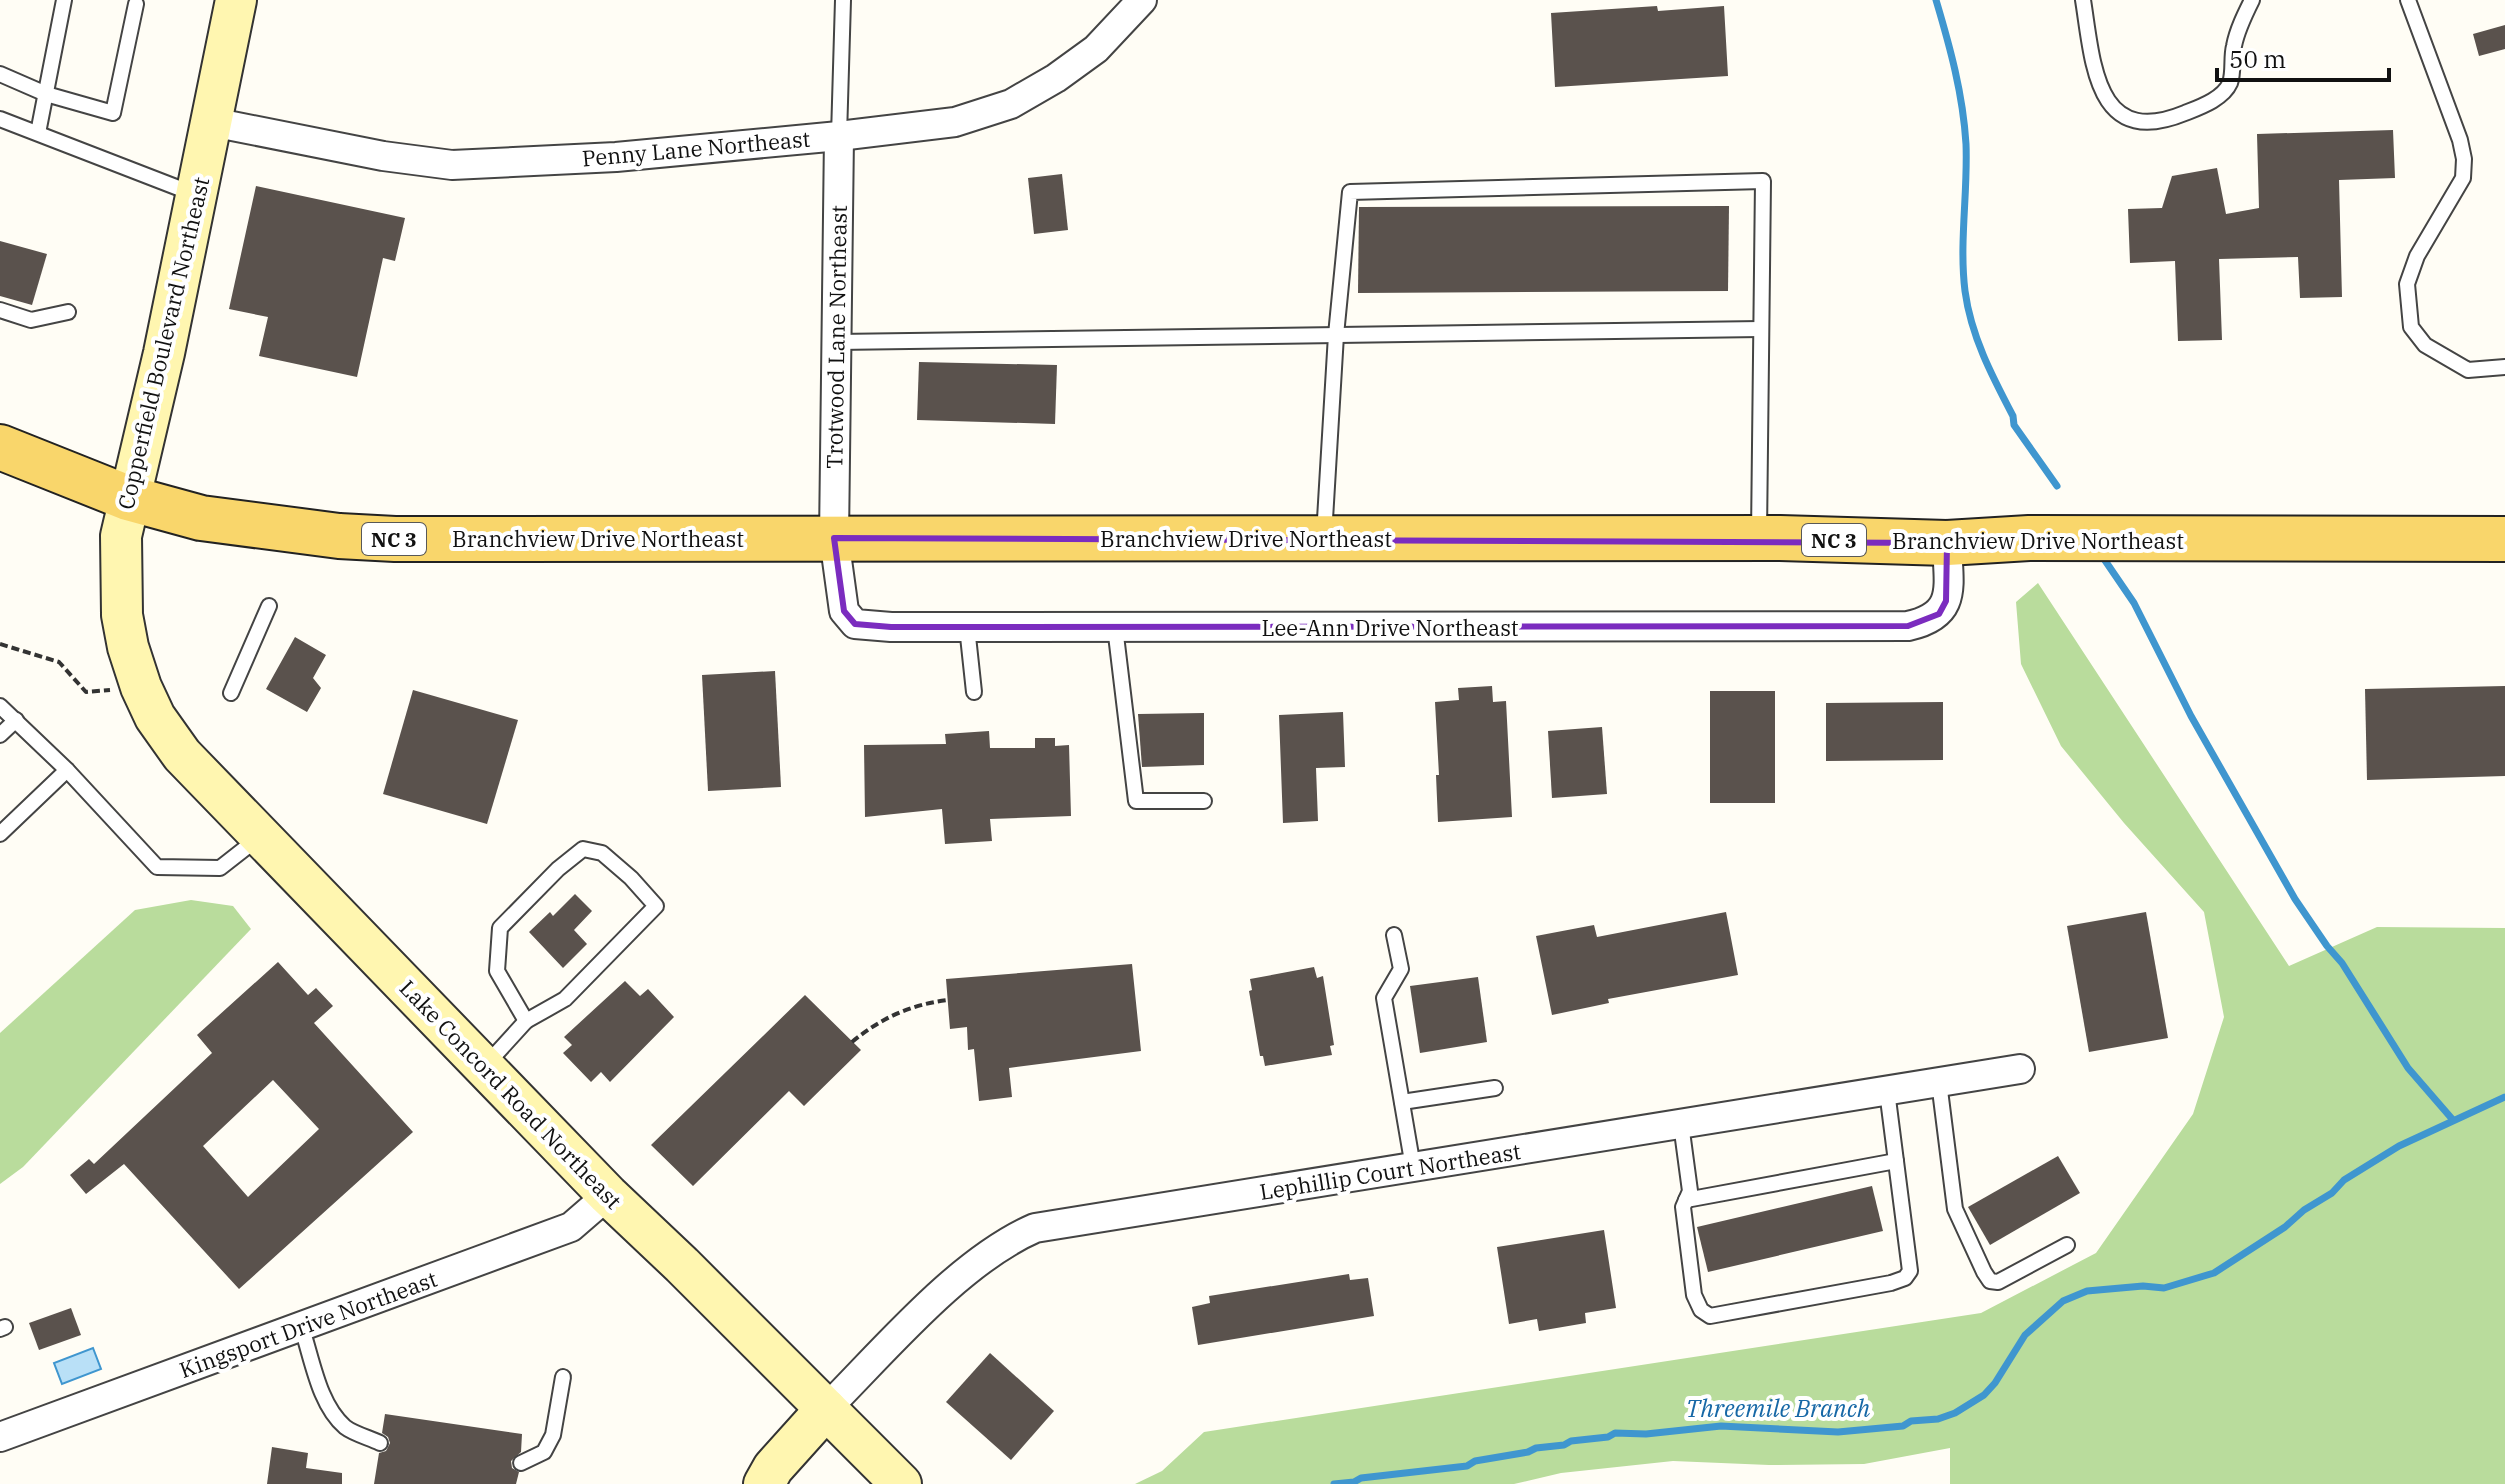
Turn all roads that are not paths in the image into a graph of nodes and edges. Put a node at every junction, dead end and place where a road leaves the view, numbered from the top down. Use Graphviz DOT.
graph roads {
  1 [pos="64,0"];
  2 [pos="119,0"];
  3 [pos="236,0"];
  4 [pos="843,0"];
  5 [pos="1142,0"];
  6 [pos="2083,0"];
  7 [pos="2252,0"];
  8 [pos="2408,0"];
  9 [pos="136,2"];
  10 [pos="0,74"];
  11 [pos="46,94"];
  12 [pos="0,119"];
  13 [pos="212,122"];
  14 [pos="38,133"];
  15 [pos="839,136"];
  16 [pos="197,195"];
  17 [pos="0,310"];
  18 [pos="68,312"];
  19 [pos="1761,329"];
  20 [pos="1336,335"];
  21 [pos="837,342"];
  22 [pos="2505,367"];
  23 [pos="0,447"];
  24 [pos="128,498"];
  25 [pos="834,538"];
  26 [pos="1324,538"];
  27 [pos="1759,538"];
  28 [pos="2505,539"];
  29 [pos="1947,543"];
  30 [pos="269,606"];
  31 [pos="967,627"];
  32 [pos="1115,627"];
  33 [pos="141,687"];
  34 [pos="974,692"];
  35 [pos="231,693"];
  36 [pos="0,706"];
  37 [pos="16,720"];
  38 [pos="0,735"];
  39 [pos="67,770"];
  40 [pos="1204,801"];
  41 [pos="0,834"];
  42 [pos="261,836"];
  43 [pos="1394,935"];
  44 [pos="526,1021"];
  45 [pos="485,1067"];
  46 [pos="2020,1069"];
  47 [pos="1939,1082"];
  48 [pos="1495,1088"];
  49 [pos="1887,1091"];
  50 [pos="1402,1102"];
  51 [pos="1681,1124"];
  52 [pos="1896,1161"];
  53 [pos="1413,1167"];
  54 [pos="608,1195"];
  55 [pos="1686,1200"];
  56 [pos="2067,1245"];
  57 [pos="301,1326"];
  58 [pos="563,1377"];
  59 [pos="826,1409"];
  60 [pos="0,1437"];
  61 [pos="380,1443"];
  62 [pos="521,1463"];
  63 [pos="764,1484"];
  64 [pos="901,1484"];
  1 -- 11 [label="lane"];
  2 -- 9 [label="lane"];
  3 -- 13 [label="main road, Copperfield Boulevard Northeast"];
  4 -- 15 [label="lane"];
  5 -- 15 [label="street, Penny Lane Northeast"];
  6 -- 7 [label="lane"];
  8 -- 22 [label="lane"];
  9 -- 11 [label="lane"];
  10 -- 11 [label="lane"];
  11 -- 14 [label="lane"];
  12 -- 14 [label="lane"];
  13 -- 15 [label="street, Penny Lane Northeast"];
  13 -- 16 [label="main road, Copperfield Boulevard Northeast"];
  14 -- 16 [label="lane"];
  15 -- 21 [label="street, Trotwood Lane Northeast"];
  16 -- 24 [label="main road, Copperfield Boulevard Northeast"];
  17 -- 18 [label="lane"];
  19 -- 20 [label="lane"];
  19 -- 20 [label="lane"];
  19 -- 27 [label="lane"];
  20 -- 21 [label="lane"];
  20 -- 26 [label="lane"];
  21 -- 25 [label="street, Trotwood Lane Northeast"];
  23 -- 24 [label="main road, Branchview Drive Northeast / NC 3"];
  24 -- 25 [label="main road, Branchview Drive Northeast / NC 3"];
  24 -- 33 [label="main road, Copperfield Boulevard Northeast"];
  25 -- 26 [label="main road, Branchview Drive Northeast / NC 3"];
  25 -- 31 [label="street, Lee-Ann Drive Northeast"];
  26 -- 27 [label="main road, Branchview Drive Northeast / NC 3"];
  27 -- 29 [label="main road, Branchview Drive Northeast / NC 3"];
  28 -- 29 [label="main road, Branchview Drive Northeast / NC 3"];
  29 -- 32 [label="street, Lee-Ann Drive Northeast"];
  30 -- 35 [label="lane"];
  31 -- 32 [label="street, Lee-Ann Drive Northeast"];
  31 -- 34 [label="lane"];
  32 -- 40 [label="lane"];
  33 -- 42 [label="main road, Lake Concord Road Northeast"];
  36 -- 37 [label="lane"];
  37 -- 38 [label="lane"];
  37 -- 39 [label="lane"];
  39 -- 41 [label="lane"];
  39 -- 42 [label="lane"];
  42 -- 45 [label="main road, Lake Concord Road Northeast"];
  43 -- 50 [label="lane"];
  44 -- 44 [label="lane"];
  44 -- 45 [label="lane"];
  45 -- 54 [label="main road, Lake Concord Road Northeast"];
  46 -- 47 [label="street, Lephillip Court Northeast"];
  47 -- 49 [label="street, Lephillip Court Northeast"];
  47 -- 56 [label="lane"];
  48 -- 50 [label="lane"];
  49 -- 51 [label="street, Lephillip Court Northeast"];
  49 -- 52 [label="lane"];
  50 -- 53 [label="lane"];
  51 -- 53 [label="street, Lephillip Court Northeast"];
  51 -- 55 [label="lane"];
  52 -- 55 [label="lane"];
  52 -- 55 [label="lane"];
  53 -- 59 [label="street, Lephillip Court Northeast"];
  54 -- 57 [label="street, Kingsport Drive Northeast"];
  54 -- 59 [label="main road, Lake Concord Road Northeast"];
  57 -- 60 [label="street, Kingsport Drive Northeast"];
  57 -- 61 [label="lane"];
  58 -- 62 [label="lane"];
  59 -- 63 [label="main road"];
  59 -- 64 [label="main road, Lake Concord Road Northeast"];
}
